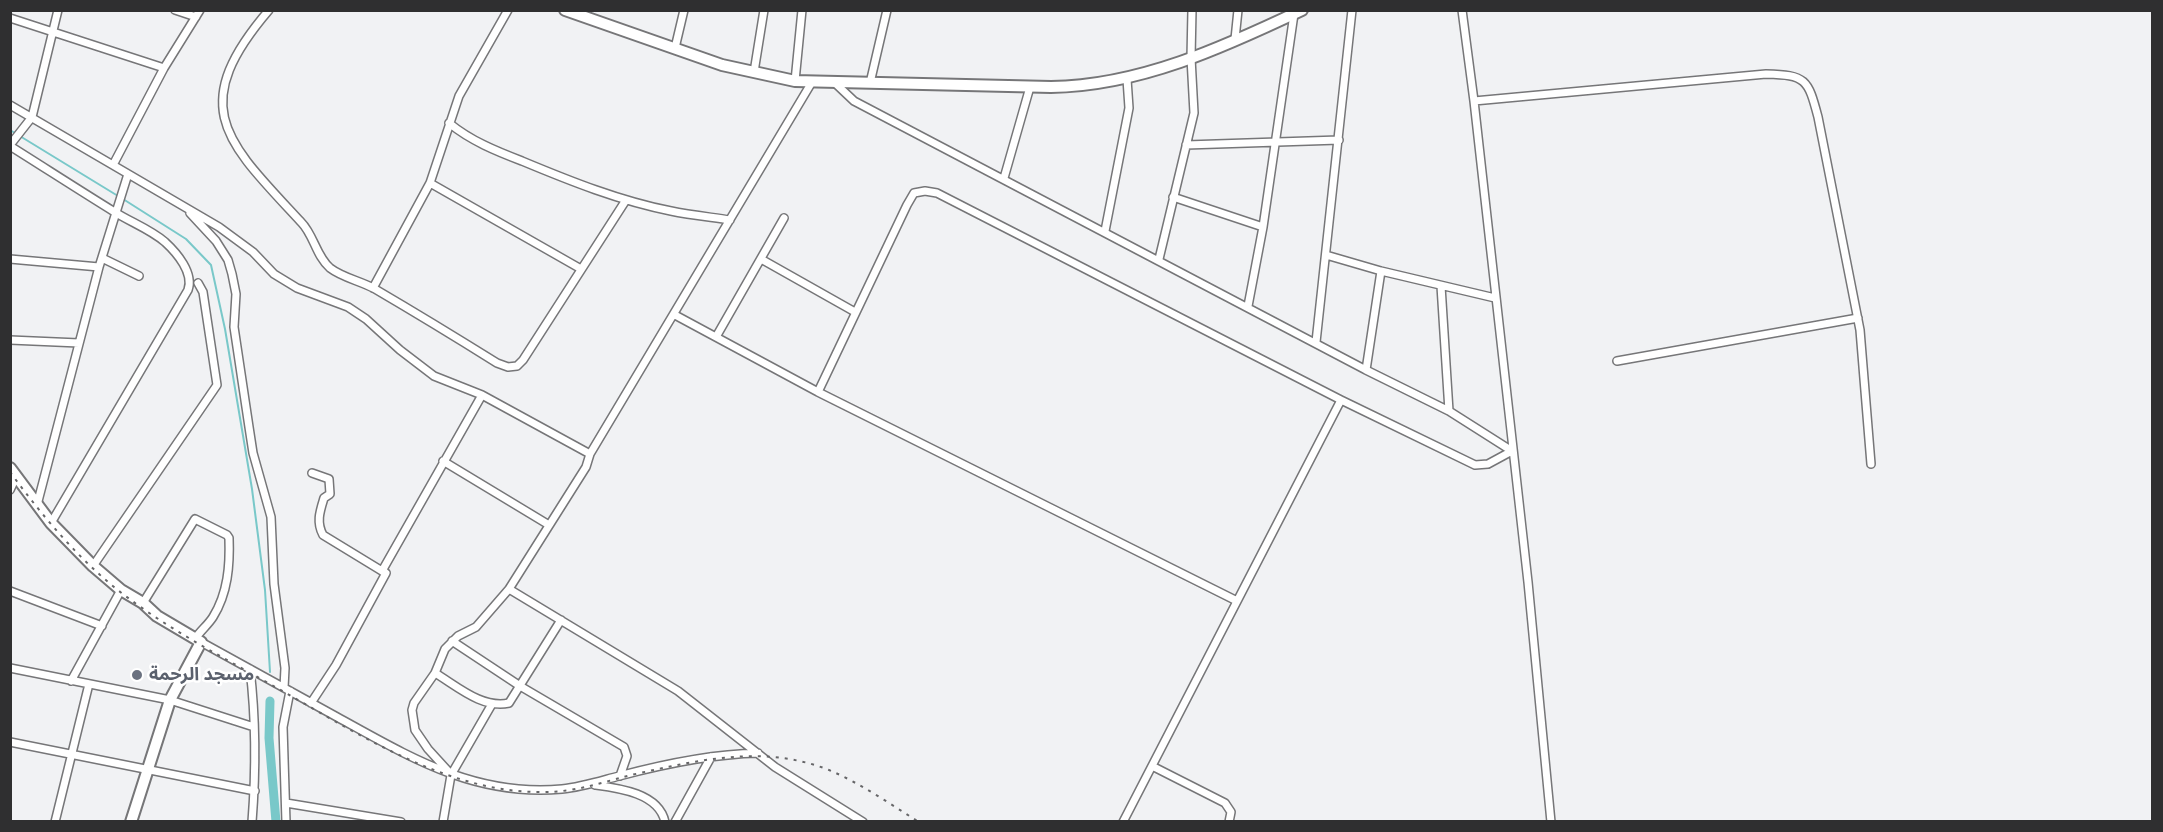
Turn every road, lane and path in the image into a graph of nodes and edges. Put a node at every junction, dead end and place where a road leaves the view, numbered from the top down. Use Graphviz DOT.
graph roads {
  1 [pos="58,10"];
  2 [pos="175,10"];
  3 [pos="269,10"];
  4 [pos="508,10"];
  5 [pos="564,10"];
  6 [pos="684,10"];
  7 [pos="764,10"];
  8 [pos="802,10"];
  9 [pos="887,10"];
  10 [pos="1238,10"];
  11 [pos="1352,10"];
  12 [pos="1462,10"];
  13 [pos="1191,11"];
  14 [pos="1298,12"];
  15 [pos="198,14"];
  16 [pos="10,18"];
  17 [pos="54,31"];
  18 [pos="1235,39"];
  19 [pos="675,48"];
  20 [pos="1191,58"];
  21 [pos="164,68"];
  22 [pos="754,72"];
  23 [pos="1127,79"];
  24 [pos="795,81"];
  25 [pos="812,82"];
  26 [pos="870,82"];
  27 [pos="835,83"];
  28 [pos="1030,87"];
  29 [pos="1474,101"];
  30 [pos="10,105"];
  31 [pos="31,119"];
  32 [pos="449,123"];
  33 [pos="1339,140"];
  34 [pos="1276,142"];
  35 [pos="12,144"];
  36 [pos="1186,145"];
  37 [pos="112,165"];
  38 [pos="128,174"];
  39 [pos="1004,178"];
  40 [pos="430,183"];
  41 [pos="1173,197"];
  42 [pos="626,200"];
  43 [pos="186,209"];
  44 [pos="117,211"];
  45 [pos="784,218"];
  46 [pos="730,220"];
  47 [pos="1263,226"];
  48 [pos="1105,231"];
  49 [pos="1326,255"];
  50 [pos="102,258"];
  51 [pos="10,259"];
  52 [pos="761,259"];
  53 [pos="1158,259"];
  54 [pos="99,267"];
  55 [pos="581,269"];
  56 [pos="1381,271"];
  57 [pos="139,276"];
  58 [pos="198,283"];
  59 [pos="1441,286"];
  60 [pos="373,288"];
  61 [pos="1495,298"];
  62 [pos="1248,306"];
  63 [pos="855,312"];
  64 [pos="675,315"];
  65 [pos="1858,318"];
  66 [pos="716,337"];
  67 [pos="10,340"];
  68 [pos="1316,342"];
  69 [pos="79,344"];
  70 [pos="1617,362"];
  71 [pos="1366,370"];
  72 [pos="819,392"];
  73 [pos="482,395"];
  74 [pos="1341,400"];
  75 [pos="1449,411"];
  76 [pos="1512,451"];
  77 [pos="590,454"];
  78 [pos="443,461"];
  79 [pos="1872,464"];
  80 [pos="13,473"];
  81 [pos="312,473"];
  82 [pos="10,490"];
  83 [pos="37,505"];
  84 [pos="51,523"];
  85 [pos="549,525"];
  86 [pos="93,566"];
  87 [pos="382,570"];
  88 [pos="509,589"];
  89 [pos="121,590"];
  90 [pos="10,591"];
  91 [pos="1237,601"];
  92 [pos="143,603"];
  93 [pos="561,620"];
  94 [pos="102,626"];
  95 [pos="198,641"];
  96 [pos="452,641"];
  97 [pos="10,668"];
  98 [pos="250,669"];
  99 [pos="435,673"];
  100 [pos="71,681"];
  101 [pos="89,684"];
  102 [pos="520,686"];
  103 [pos="287,690"];
  104 [pos="170,700"];
  105 [pos="311,703"];
  106 [pos="492,704"];
  107 [pos="254,727"];
  108 [pos="10,742"];
  109 [pos="758,753"];
  110 [pos="71,755"];
  111 [pos="711,757"];
  112 [pos="1152,766"];
  113 [pos="147,770"];
  114 [pos="451,775"];
  115 [pos="620,776"];
  116 [pos="589,785"];
  117 [pos="255,791"];
  118 [pos="286,803"];
  119 [pos="55,822"];
  120 [pos="131,822"];
  121 [pos="252,822"];
  122 [pos="286,822"];
  123 [pos="401,822"];
  124 [pos="443,822"];
  125 [pos="665,822"];
  126 [pos="675,822"];
  127 [pos="863,822"];
  128 [pos="1123,822"];
  129 [pos="1229,822"];
  130 [pos="1551,822"];
  1 -- 17 [label="street"];
  2 -- 15 [label="street"];
  3 -- 60 [label="street"];
  4 -- 32 [label="street"];
  5 -- 19 [label="street"];
  6 -- 19 [label="street"];
  7 -- 22 [label="street"];
  8 -- 24 [label="street"];
  9 -- 26 [label="street"];
  10 -- 18 [label="street"];
  11 -- 33 [label="street"];
  12 -- 29 [label="street"];
  13 -- 20 [label="street"];
  14 -- 18 [label="street"];
  14 -- 34 [label="street"];
  15 -- 21 [label="street"];
  16 -- 17 [label="street"];
  17 -- 21 [label="street"];
  17 -- 31 [label="street"];
  18 -- 20 [label="street"];
  19 -- 22 [label="street"];
  20 -- 23 [label="street"];
  20 -- 36 [label="street"];
  21 -- 37 [label="street"];
  22 -- 24 [label="street"];
  23 -- 28 [label="street"];
  23 -- 48 [label="street"];
  24 -- 25 [label="street"];
  25 -- 27 [label="street"];
  25 -- 46 [label="street"];
  26 -- 27 [label="street"];
  26 -- 28 [label="street"];
  27 -- 39 [label="street"];
  28 -- 39 [label="street"];
  29 -- 61 [label="street"];
  29 -- 65 [label="street"];
  30 -- 31 [label="street"];
  31 -- 35 [label="street"];
  31 -- 37 [label="street"];
  32 -- 40 [label="street"];
  32 -- 42 [label="street"];
  33 -- 34 [label="street"];
  33 -- 49 [label="street"];
  34 -- 36 [label="street"];
  34 -- 47 [label="street"];
  35 -- 44 [label="street"];
  36 -- 41 [label="street"];
  37 -- 38 [label="street"];
  38 -- 43 [label="street"];
  38 -- 44 [label="street"];
  39 -- 48 [label="street"];
  40 -- 55 [label="street"];
  40 -- 60 [label="street"];
  41 -- 47 [label="street"];
  41 -- 53 [label="street"];
  42 -- 46 [label="street"];
  42 -- 55 [label="street"];
  43 -- 73 [label="street"];
  43 -- 103 [label="street"];
  44 -- 50 [label="street"];
  44 -- 84 [label="street"];
  45 -- 52 [label="street"];
  46 -- 64 [label="street"];
  47 -- 62 [label="street"];
  48 -- 53 [label="street"];
  49 -- 56 [label="street"];
  49 -- 68 [label="street"];
  50 -- 54 [label="street"];
  50 -- 57 [label="street"];
  51 -- 54 [label="street"];
  52 -- 63 [label="street"];
  52 -- 66 [label="street"];
  53 -- 62 [label="street"];
  54 -- 69 [label="street"];
  55 -- 60 [label="street"];
  56 -- 59 [label="street"];
  56 -- 71 [label="street"];
  58 -- 86 [label="street"];
  59 -- 61 [label="street"];
  59 -- 75 [label="street"];
  61 -- 76 [label="street"];
  62 -- 68 [label="street"];
  63 -- 72 [label="street"];
  63 -- 74 [label="street"];
  64 -- 66 [label="street"];
  64 -- 77 [label="street"];
  65 -- 70 [label="street"];
  65 -- 79 [label="street"];
  66 -- 72 [label="street"];
  67 -- 69 [label="street"];
  68 -- 71 [label="street"];
  69 -- 83 [label="street"];
  71 -- 75 [label="street"];
  72 -- 91 [label="street"];
  73 -- 77 [label="street"];
  73 -- 78 [label="street"];
  74 -- 76 [label="street"];
  74 -- 91 [label="street"];
  75 -- 76 [label="street"];
  76 -- 130 [label="street"];
  77 -- 85 [label="street"];
  78 -- 85 [label="street"];
  78 -- 87 [label="street"];
  80 -- 82 [label="street"];
  80 -- 83 [label="street"];
  81 -- 87 [label="street"];
  83 -- 84 [label="street"];
  84 -- 86 [label="street"];
  85 -- 88 [label="street"];
  86 -- 89 [label="street"];
  87 -- 105 [label="street"];
  88 -- 93 [label="street"];
  88 -- 96 [label="street"];
  89 -- 92 [label="street"];
  89 -- 94 [label="street"];
  90 -- 94 [label="street"];
  91 -- 112 [label="street"];
  92 -- 95 [label="street"];
  92 -- 95 [label="street"];
  93 -- 102 [label="street"];
  93 -- 109 [label="street"];
  94 -- 100 [label="street"];
  95 -- 98 [label="street"];
  95 -- 104 [label="street"];
  96 -- 99 [label="street"];
  96 -- 102 [label="street"];
  97 -- 100 [label="street"];
  98 -- 103 [label="street"];
  98 -- 107 [label="street"];
  99 -- 106 [label="street"];
  99 -- 114 [label="street"];
  100 -- 101 [label="street"];
  101 -- 104 [label="street"];
  101 -- 110 [label="street"];
  102 -- 106 [label="street"];
  102 -- 115 [label="street"];
  103 -- 105 [label="street"];
  103 -- 118 [label="street"];
  104 -- 107 [label="street"];
  104 -- 113 [label="street"];
  105 -- 114 [label="street"];
  106 -- 114 [label="street"];
  107 -- 117 [label="street"];
  108 -- 110 [label="street"];
  109 -- 111 [label="street"];
  109 -- 127 [label="street"];
  110 -- 113 [label="street"];
  110 -- 119 [label="street"];
  111 -- 115 [label="street"];
  111 -- 126 [label="street"];
  112 -- 128 [label="street"];
  112 -- 129 [label="street"];
  113 -- 117 [label="street"];
  113 -- 120 [label="street"];
  114 -- 116 [label="street"];
  114 -- 124 [label="street"];
  115 -- 116 [label="street"];
  116 -- 125 [label="street"];
  117 -- 121 [label="street"];
  118 -- 122 [label="street"];
  118 -- 123 [label="street"];
}
